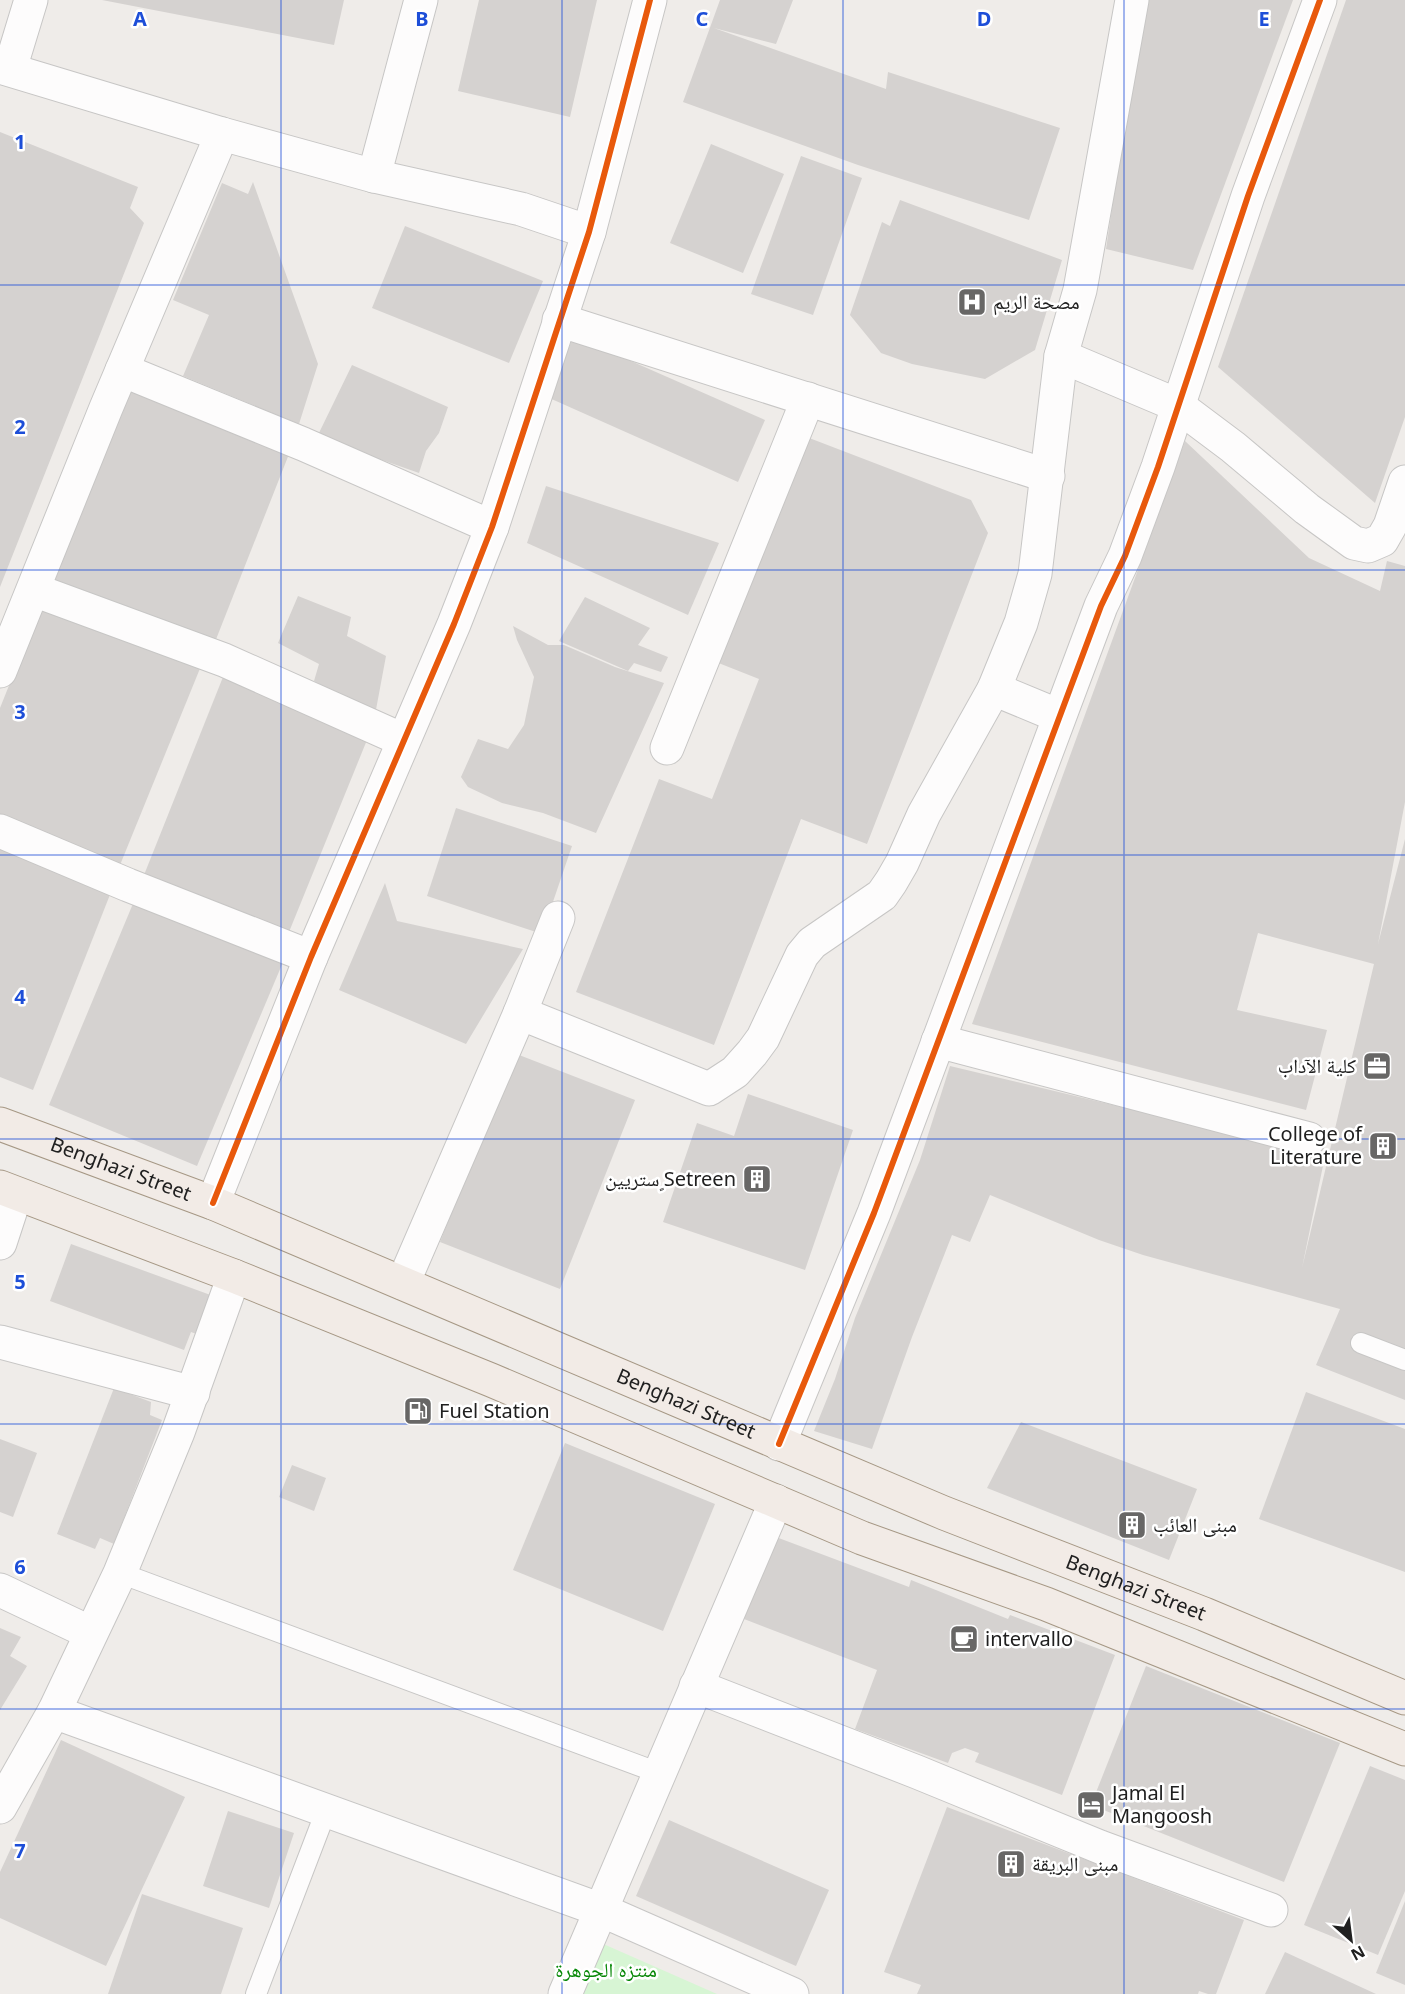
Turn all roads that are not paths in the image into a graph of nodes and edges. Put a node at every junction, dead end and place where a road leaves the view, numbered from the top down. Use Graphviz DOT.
graph roads {
  1 [pos="31,0"];
  2 [pos="421,0"];
  3 [pos="650,0"];
  4 [pos="1132,0"];
  5 [pos="1320,0"];
  6 [pos="5,68"];
  7 [pos="222,134"];
  8 [pos="374,176"];
  9 [pos="589,232"];
  10 [pos="560,320"];
  11 [pos="1061,356"];
  12 [pos="123,370"];
  13 [pos="808,399"];
  14 [pos="1177,405"];
  15 [pos="1048,476"];
  16 [pos="1405,482"];
  17 [pos="492,526"];
  18 [pos="34,590"];
  19 [pos="0,671"];
  20 [pos="994,690"];
  21 [pos="1059,716"];
  22 [pos="403,740"];
  23 [pos="667,748"];
  24 [pos="0,831"];
  25 [pos="558,918"];
  26 [pos="311,957"];
  27 [pos="520,1013"];
  28 [pos="938,1041"];
  29 [pos="0,1124"];
  30 [pos="1309,1139"];
  31 [pos="8,1190"];
  32 [pos="213,1203"];
  33 [pos="0,1243"];
  34 [pos="234,1276"];
  35 [pos="403,1283"];
  36 [pos="0,1342"];
  37 [pos="1361,1343"];
  38 [pos="1405,1360"];
  39 [pos="193,1393"];
  40 [pos="779,1444"];
  41 [pos="776,1501"];
  42 [pos="120,1573"];
  43 [pos="0,1590"];
  44 [pos="91,1633"];
  45 [pos="696,1686"];
  46 [pos="1405,1698"];
  47 [pos="54,1712"];
  48 [pos="1405,1749"];
  49 [pos="659,1773"];
  50 [pos="0,1807"];
  51 [pos="326,1811"];
  52 [pos="1271,1910"];
  53 [pos="601,1911"];
  54 [pos="256,1994"];
  55 [pos="565,1994"];
  56 [pos="792,1994"];
  1 -- 6 [label="street"];
  2 -- 8 [label="street"];
  3 -- 9 [label="street"];
  4 -- 11 [label="street"];
  5 -- 14 [label="street"];
  6 -- 7 [label="street"];
  7 -- 8 [label="street"];
  7 -- 12 [label="street"];
  8 -- 9 [label="street"];
  9 -- 10 [label="street"];
  10 -- 13 [label="street"];
  10 -- 17 [label="street"];
  11 -- 14 [label="street"];
  11 -- 15 [label="street"];
  12 -- 17 [label="street"];
  12 -- 18 [label="street"];
  13 -- 15 [label="street"];
  13 -- 23 [label="street"];
  14 -- 16 [label="street"];
  14 -- 21 [label="street"];
  15 -- 20 [label="street"];
  17 -- 22 [label="street"];
  18 -- 19 [label="street"];
  18 -- 22 [label="street"];
  20 -- 21 [label="street"];
  20 -- 27 [label="street"];
  21 -- 28 [label="street"];
  22 -- 26 [label="street"];
  24 -- 26 [label="street"];
  25 -- 27 [label="street"];
  26 -- 32 [label="street"];
  27 -- 35 [label="street"];
  28 -- 30 [label="street"];
  28 -- 40 [label="street"];
  29 -- 32 [label="main road, Benghazi Street"];
  31 -- 33 [label="street"];
  31 -- 34 [label="main road"];
  32 -- 35 [label="main road, Benghazi Street"];
  34 -- 39 [label="street"];
  34 -- 41 [label="main road"];
  35 -- 40 [label="main road, Benghazi Street"];
  36 -- 39 [label="street"];
  37 -- 38 [label="lane"];
  39 -- 42 [label="street"];
  40 -- 46 [label="main road, Benghazi Street"];
  41 -- 45 [label="street"];
  41 -- 48 [label="main road"];
  42 -- 44 [label="street"];
  42 -- 49 [label="lane"];
  43 -- 44 [label="street"];
  44 -- 47 [label="street"];
  45 -- 49 [label="street"];
  45 -- 52 [label="street"];
  47 -- 50 [label="street"];
  47 -- 51 [label="street"];
  49 -- 53 [label="street"];
  51 -- 53 [label="street"];
  51 -- 54 [label="lane"];
  53 -- 55 [label="street"];
  53 -- 56 [label="street"];
}
